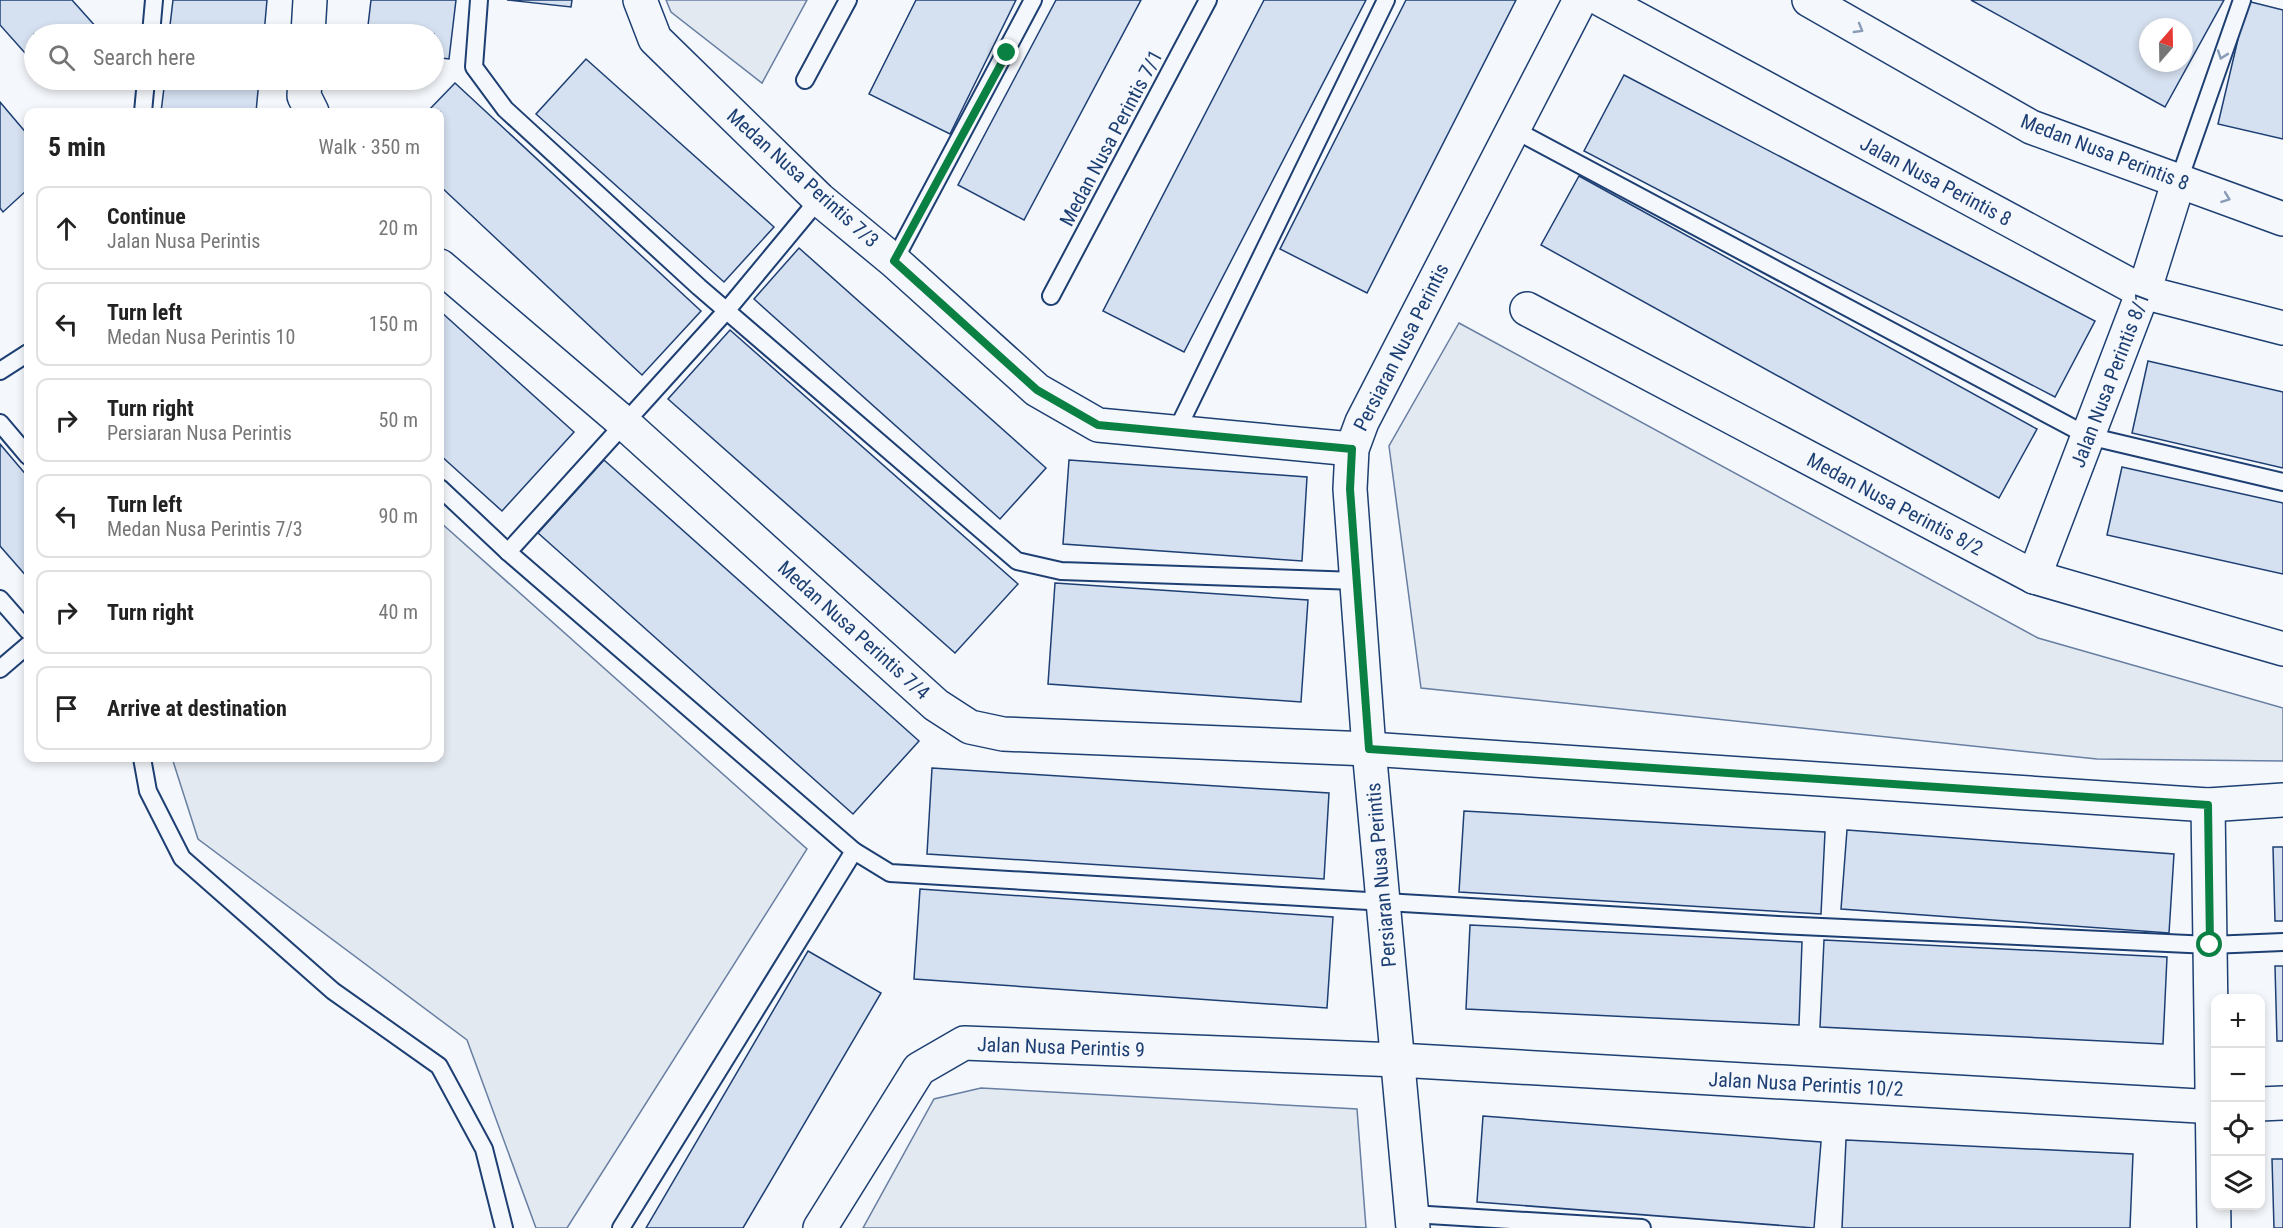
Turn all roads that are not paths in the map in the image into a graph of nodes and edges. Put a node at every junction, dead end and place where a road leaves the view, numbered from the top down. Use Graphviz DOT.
graph roads {
  1 [pos="154,0"];
  2 [pos="310,0"];
  3 [pos="480,0"];
  4 [pos="640,0"];
  5 [pos="848,0"];
  6 [pos="1033,0"];
  7 [pos="1208,0"];
  8 [pos="1386,0"];
  9 [pos="1580,0"];
  10 [pos="1602,0"];
  11 [pos="1809,0"];
  12 [pos="2242,0"];
  13 [pos="152,24"];
  14 [pos="309,24"];
  15 [pos="805,80"];
  16 [pos="145,90"];
  17 [pos="304,90"];
  18 [pos="143,108"];
  19 [pos="310,108"];
  20 [pos="1513,129"];
  21 [pos="2179,180"];
  22 [pos="819,199"];
  23 [pos="2283,219"];
  24 [pos="894,261"];
  25 [pos="444,269"];
  26 [pos="2143,292"];
  27 [pos="1051,296"];
  28 [pos="1527,309"];
  29 [pos="727,310"];
  30 [pos="2283,328"];
  31 [pos="24,356"];
  32 [pos="0,371"];
  33 [pos="0,423"];
  34 [pos="624,423"];
  35 [pos="1176,432"];
  36 [pos="2088,436"];
  37 [pos="1352,449"];
  38 [pos="24,451"];
  39 [pos="2283,482"];
  40 [pos="444,492"];
  41 [pos="508,552"];
  42 [pos="2034,577"];
  43 [pos="1357,581"];
  44 [pos="0,598"];
  45 [pos="24,626"];
  46 [pos="24,648"];
  47 [pos="2283,649"];
  48 [pos="0,669"];
  49 [pos="1369,749"];
  50 [pos="143,762"];
  51 [pos="2283,800"];
  52 [pos="2208,805"];
  53 [pos="854,851"];
  54 [pos="1383,900"];
  55 [pos="2283,942"];
  56 [pos="2210,945"];
  57 [pos="1398,1060"];
  58 [pos="2215,1102"];
  59 [pos="2283,1103"];
  60 [pos="2265,1104"];
  61 [pos="2211,1107"];
  62 [pos="2215,1156"];
  63 [pos="1413,1221"];
  64 [pos="504,1228"];
  65 [pos="621,1228"];
  66 [pos="820,1228"];
  67 [pos="1642,1228"];
  68 [pos="2214,1228"];
  1 -- 13 [label="lane"];
  2 -- 14 [label="street"];
  3 -- 29 [label="lane"];
  4 -- 22 [label="street, Medan Nusa Perintis 7/3"];
  5 -- 15 [label="lane"];
  6 -- 24 [label="lane"];
  7 -- 27 [label="lane, Medan Nusa Perintis 7/1"];
  8 -- 35 [label="lane"];
  9 -- 20 [label="street, Persiaran Nusa Perintis"];
  10 -- 26 [label="street, Jalan Nusa Perintis 8"];
  11 -- 21 [label="street, Medan Nusa Perintis 8, one-way"];
  12 -- 21 [label="lane, one-way"];
  16 -- 18 [label="lane"];
  17 -- 19 [label="street"];
  20 -- 36 [label="lane"];
  20 -- 37 [label="street, Persiaran Nusa Perintis"];
  21 -- 23 [label="street, Medan Nusa Perintis 8, one-way"];
  21 -- 26 [label="street, Jalan Nusa Perintis 8/1"];
  22 -- 24 [label="street, Medan Nusa Perintis 7/3"];
  22 -- 29 [label="lane"];
  24 -- 35 [label="street, Medan Nusa Perintis 7/3"];
  25 -- 34 [label="street, Medan Nusa Perintis 7/4"];
  26 -- 30 [label="street, Jalan Nusa Perintis 8"];
  26 -- 36 [label="street, Jalan Nusa Perintis 8/1"];
  28 -- 42 [label="street, Medan Nusa Perintis 8/2"];
  29 -- 34 [label="lane"];
  29 -- 43 [label="lane"];
  31 -- 32 [label="lane"];
  33 -- 38 [label="lane"];
  34 -- 41 [label="lane"];
  34 -- 49 [label="street, Medan Nusa Perintis 7/4"];
  35 -- 37 [label="street, Medan Nusa Perintis 7/3"];
  36 -- 39 [label="lane"];
  36 -- 42 [label="street, Jalan Nusa Perintis 8/1"];
  37 -- 43 [label="street, Persiaran Nusa Perintis"];
  40 -- 41 [label="lane"];
  41 -- 53 [label="lane"];
  42 -- 47 [label="street, Medan Nusa Perintis 8/2"];
  43 -- 49 [label="street, Persiaran Nusa Perintis"];
  44 -- 45 [label="lane"];
  46 -- 48 [label="lane"];
  49 -- 52 [label="street, Medan Nusa Perintis 7/4"];
  49 -- 54 [label="street, Persiaran Nusa Perintis"];
  50 -- 64 [label="lane"];
  51 -- 52 [label="street, Medan Nusa Perintis 7/4"];
  52 -- 56 [label="street"];
  53 -- 54 [label="lane"];
  53 -- 65 [label="lane"];
  54 -- 56 [label="lane"];
  54 -- 57 [label="street, Persiaran Nusa Perintis"];
  55 -- 56 [label="lane"];
  56 -- 58 [label="street"];
  57 -- 61 [label="street, Jalan Nusa Perintis 10/2"];
  57 -- 63 [label="street, Persiaran Nusa Perintis"];
  57 -- 66 [label="street, Jalan Nusa Perintis 9"];
  59 -- 60 [label="street"];
  62 -- 68 [label="street"];
  63 -- 67 [label="lane"];
}
